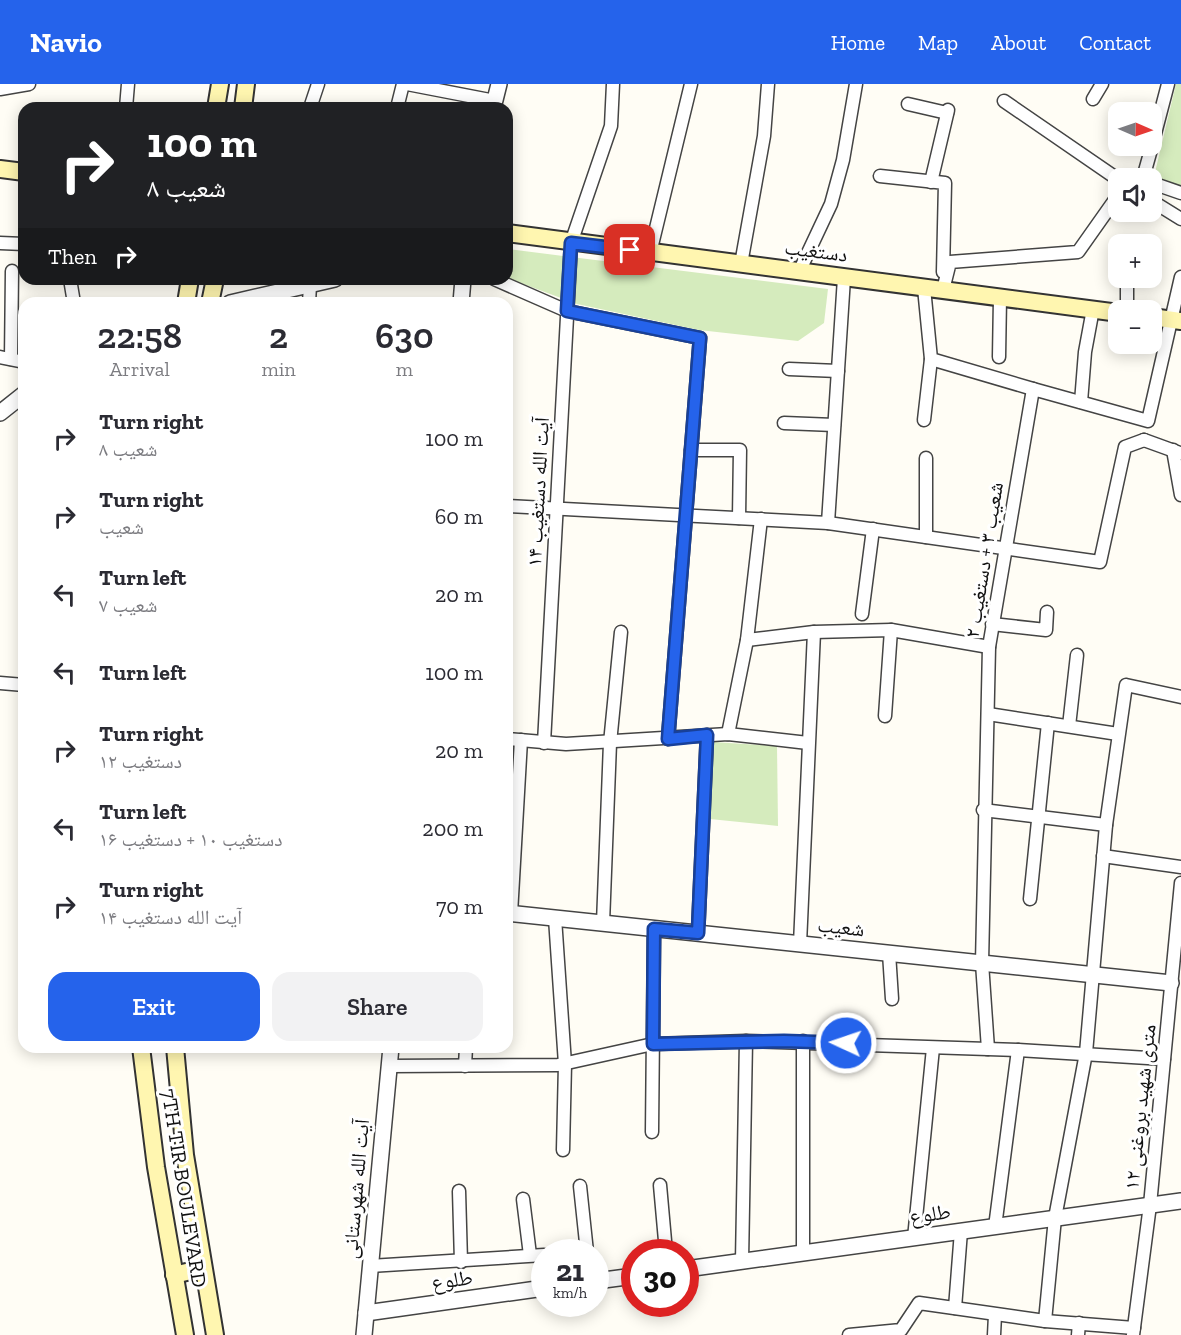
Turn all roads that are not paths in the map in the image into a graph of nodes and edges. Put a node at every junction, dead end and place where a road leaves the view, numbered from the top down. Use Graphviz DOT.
graph roads {
  1 [pos="29,84"];
  2 [pos="128,84"];
  3 [pos="220,84"];
  4 [pos="246,84"];
  5 [pos="318,84"];
  6 [pos="403,84"];
  7 [pos="407,84"];
  8 [pos="499,84"];
  9 [pos="613,84"];
  10 [pos="691,84"];
  11 [pos="768,84"];
  12 [pos="856,84"];
  13 [pos="1102,84"];
  14 [pos="1168,84"];
  15 [pos="0,89"];
  16 [pos="1093,99"];
  17 [pos="1004,101"];
  18 [pos="126,102"];
  19 [pos="217,102"];
  20 [pos="244,102"];
  21 [pos="312,102"];
  22 [pos="398,102"];
  23 [pos="482,102"];
  24 [pos="495,102"];
  25 [pos="908,104"];
  26 [pos="1162,107"];
  27 [pos="2,167"];
  28 [pos="18,171"];
  29 [pos="1108,172"];
  30 [pos="880,176"];
  31 [pos="930,182"];
  32 [pos="1162,186"];
  33 [pos="1181,193"];
  34 [pos="1162,207"];
  35 [pos="1108,210"];
  36 [pos="1181,219"];
  37 [pos="513,234"];
  38 [pos="0,243"];
  39 [pos="571,243"];
  40 [pos="18,244"];
  41 [pos="650,253"];
  42 [pos="741,264"];
  43 [pos="12,272"];
  44 [pos="799,272"];
  45 [pos="1181,277"];
  46 [pos="844,278"];
  47 [pos="310,285"];
  48 [pos="508,285"];
  49 [pos="943,287"];
  50 [pos="924,288"];
  51 [pos="257,297"];
  52 [pos="309,297"];
  53 [pos="1000,298"];
  54 [pos="1093,309"];
  55 [pos="567,311"];
  56 [pos="1108,311"];
  57 [pos="1176,320"];
  58 [pos="999,357"];
  59 [pos="12,359"];
  60 [pos="931,359"];
  61 [pos="789,369"];
  62 [pos="838,371"];
  63 [pos="1033,388"];
  64 [pos="18,399"];
  65 [pos="1082,402"];
  66 [pos="0,413"];
  67 [pos="924,420"];
  68 [pos="1148,421"];
  69 [pos="784,423"];
  70 [pos="834,425"];
  71 [pos="1144,440"];
  72 [pos="691,450"];
  73 [pos="1177,452"];
  74 [pos="926,458"];
  75 [pos="1181,495"];
  76 [pos="513,506"];
  77 [pos="557,509"];
  78 [pos="685,516"];
  79 [pos="738,518"];
  80 [pos="761,519"];
  81 [pos="828,523"];
  82 [pos="873,530"];
  83 [pos="926,537"];
  84 [pos="1004,548"];
  85 [pos="1047,612"];
  86 [pos="862,614"];
  87 [pos="992,624"];
  88 [pos="891,630"];
  89 [pos="621,632"];
  90 [pos="814,632"];
  91 [pos="747,640"];
  92 [pos="989,647"];
  93 [pos="1077,655"];
  94 [pos="0,683"];
  95 [pos="18,684"];
  96 [pos="1181,697"];
  97 [pos="988,714"];
  98 [pos="885,716"];
  99 [pos="1048,723"];
  100 [pos="1069,726"];
  101 [pos="728,734"];
  102 [pos="1118,734"];
  103 [pos="707,735"];
  104 [pos="513,739"];
  105 [pos="668,739"];
  106 [pos="521,740"];
  107 [pos="544,743"];
  108 [pos="610,743"];
  109 [pos="808,743"];
  110 [pos="983,810"];
  111 [pos="1038,817"];
  112 [pos="1106,825"];
  113 [pos="513,856"];
  114 [pos="1103,856"];
  115 [pos="1181,867"];
  116 [pos="1181,883"];
  117 [pos="1030,899"];
  118 [pos="513,914"];
  119 [pos="555,918"];
  120 [pos="603,923"];
  121 [pos="654,929"];
  122 [pos="698,933"];
  123 [pos="800,944"];
  124 [pos="889,953"];
  125 [pos="982,963"];
  126 [pos="1091,975"];
  127 [pos="1174,993"];
  128 [pos="892,999"];
  129 [pos="746,1041"];
  130 [pos="803,1041"];
  131 [pos="653,1044"];
  132 [pos="933,1048"];
  133 [pos="988,1049"];
  134 [pos="1017,1050"];
  135 [pos="142,1053"];
  136 [pos="176,1053"];
  137 [pos="390,1053"];
  138 [pos="466,1053"];
  139 [pos="1086,1053"];
  140 [pos="1164,1059"];
  141 [pos="565,1064"];
  142 [pos="389,1066"];
  143 [pos="465,1066"];
  144 [pos="652,1132"];
  145 [pos="563,1150"];
  146 [pos="660,1185"];
  147 [pos="580,1186"];
  148 [pos="459,1191"];
  149 [pos="523,1198"];
  150 [pos="1181,1201"];
  151 [pos="1150,1205"];
  152 [pos="1055,1218"];
  153 [pos="994,1227"];
  154 [pos="961,1231"];
  155 [pos="914,1238"];
  156 [pos="586,1239"];
  157 [pos="665,1239"];
  158 [pos="803,1253"];
  159 [pos="530,1255"];
  160 [pos="460,1262"];
  161 [pos="742,1262"];
  162 [pos="370,1266"];
  163 [pos="699,1267"];
  164 [pos="203,1268"];
  165 [pos="174,1275"];
  166 [pos="531,1290"];
  167 [pos="955,1308"];
  168 [pos="366,1313"];
  169 [pos="995,1315"];
  170 [pos="1045,1321"];
  171 [pos="1078,1329"];
  172 [pos="1133,1331"];
  173 [pos="901,1333"];
  174 [pos="185,1335"];
  175 [pos="215,1335"];
  176 [pos="364,1335"];
  177 [pos="849,1335"];
  178 [pos="994,1335"];
  1 -- 15 [label="street"];
  2 -- 18 [label="street"];
  3 -- 19 [label="main road"];
  4 -- 20 [label="main road"];
  5 -- 21 [label="street"];
  6 -- 22 [label="street"];
  7 -- 23 [label="street"];
  8 -- 24 [label="street"];
  9 -- 39 [label="street, آیت الله دستغیب ۱۴"];
  10 -- 41 [label="street"];
  11 -- 42 [label="street"];
  12 -- 44 [label="street"];
  13 -- 16 [label="street"];
  14 -- 26 [label="street"];
  17 -- 29 [label="street"];
  25 -- 31 [label="street"];
  27 -- 28 [label="main road"];
  30 -- 31 [label="street"];
  31 -- 49 [label="street"];
  32 -- 33 [label="street"];
  34 -- 36 [label="street"];
  35 -- 49 [label="street"];
  37 -- 39 [label="main road, دستغیب"];
  38 -- 40 [label="street"];
  39 -- 41 [label="main road, دستغیب"];
  39 -- 55 [label="street, آیت الله دستغیب ۱۴"];
  41 -- 42 [label="main road, دستغیب"];
  42 -- 44 [label="main road, دستغیب"];
  43 -- 59 [label="street"];
  44 -- 46 [label="main road, دستغیب"];
  45 -- 57 [label="street"];
  46 -- 50 [label="main road, دستغیب"];
  46 -- 62 [label="street"];
  47 -- 51 [label="street"];
  47 -- 52 [label="street"];
  48 -- 55 [label="street"];
  49 -- 50 [label="main road, دستغیب"];
  49 -- 53 [label="main road, دستغیب"];
  50 -- 60 [label="street"];
  53 -- 54 [label="main road, دستغیب"];
  53 -- 58 [label="street"];
  54 -- 56 [label="main road, دستغیب"];
  54 -- 65 [label="street"];
  55 -- 72 [label="street"];
  55 -- 77 [label="street, آیت الله دستغیب ۱۴"];
  57 -- 68 [label="street"];
  60 -- 63 [label="street"];
  60 -- 67 [label="street"];
  61 -- 62 [label="street"];
  62 -- 70 [label="street"];
  63 -- 65 [label="street"];
  63 -- 84 [label="street, شعیب ۳ + دستغیب ۲"];
  64 -- 66 [label="street"];
  65 -- 68 [label="street"];
  68 -- 71 [label="street"];
  69 -- 70 [label="street"];
  70 -- 81 [label="street"];
  71 -- 73 [label="street"];
  71 -- 84 [label="street"];
  72 -- 78 [label="street"];
  72 -- 79 [label="street"];
  73 -- 75 [label="street"];
  74 -- 83 [label="street"];
  76 -- 77 [label="street"];
  77 -- 78 [label="street"];
  77 -- 107 [label="street, آیت الله دستغیب ۱۴"];
  78 -- 79 [label="street"];
  78 -- 105 [label="street"];
  79 -- 80 [label="street"];
  80 -- 81 [label="street"];
  80 -- 91 [label="street"];
  81 -- 82 [label="street"];
  82 -- 83 [label="street"];
  82 -- 86 [label="street"];
  83 -- 84 [label="street"];
  84 -- 87 [label="street, شعیب ۳ + دستغیب ۲"];
  85 -- 87 [label="street"];
  87 -- 92 [label="street, شعیب ۳ + دستغیب ۲"];
  88 -- 90 [label="street"];
  88 -- 92 [label="street"];
  88 -- 98 [label="street"];
  89 -- 108 [label="street"];
  90 -- 91 [label="street"];
  90 -- 109 [label="street"];
  91 -- 101 [label="street"];
  92 -- 97 [label="street, شعیب ۳ + دستغیب ۲"];
  93 -- 100 [label="street"];
  94 -- 95 [label="street"];
  96 -- 102 [label="street"];
  97 -- 99 [label="street"];
  97 -- 110 [label="street, شعیب ۳ + دستغیب ۲"];
  99 -- 100 [label="street"];
  99 -- 111 [label="street"];
  100 -- 102 [label="street"];
  101 -- 103 [label="street"];
  101 -- 109 [label="street"];
  102 -- 112 [label="street"];
  103 -- 105 [label="street"];
  103 -- 122 [label="street"];
  104 -- 106 [label="street"];
  105 -- 108 [label="street"];
  106 -- 107 [label="street"];
  106 -- 113 [label="street"];
  107 -- 108 [label="street"];
  108 -- 120 [label="street"];
  109 -- 123 [label="street"];
  110 -- 111 [label="street"];
  110 -- 125 [label="street, شعیب ۳ + دستغیب ۲"];
  111 -- 112 [label="street"];
  111 -- 117 [label="street"];
  112 -- 114 [label="street"];
  114 -- 115 [label="street"];
  114 -- 126 [label="street"];
  116 -- 127 [label="street, ۱۲ متری شهید بروغنی"];
  118 -- 119 [label="street, شعیب"];
  119 -- 120 [label="street, شعیب"];
  119 -- 141 [label="street"];
  120 -- 121 [label="street, شعیب"];
  121 -- 122 [label="street, شعیب"];
  121 -- 131 [label="street"];
  122 -- 123 [label="street, شعیب"];
  123 -- 124 [label="street, شعیب"];
  124 -- 125 [label="street, شعیب"];
  124 -- 128 [label="street"];
  125 -- 126 [label="street, شعیب"];
  125 -- 133 [label="street, شعیب ۳ + دستغیب ۲"];
  126 -- 127 [label="street, شعیب"];
  126 -- 139 [label="street"];
  127 -- 140 [label="street, ۱۲ متری شهید بروغنی"];
  129 -- 130 [label="street"];
  129 -- 131 [label="street"];
  129 -- 161 [label="street"];
  130 -- 132 [label="street"];
  130 -- 158 [label="street"];
  131 -- 141 [label="street"];
  131 -- 144 [label="street"];
  132 -- 133 [label="street"];
  132 -- 155 [label="street"];
  133 -- 134 [label="street"];
  134 -- 139 [label="street"];
  134 -- 153 [label="street"];
  135 -- 165 [label="main road, 7TH TIR BOULEVARD"];
  136 -- 164 [label="main road, 7TH TIR BOULEVARD"];
  137 -- 142 [label="street, آیت الله شهرستانی"];
  138 -- 143 [label="street"];
  139 -- 140 [label="street"];
  139 -- 152 [label="street"];
  140 -- 151 [label="street, ۱۲ متری شهید بروغنی"];
  141 -- 143 [label="street"];
  141 -- 145 [label="street"];
  142 -- 143 [label="street"];
  142 -- 162 [label="street, آیت الله شهرستانی"];
  146 -- 157 [label="street"];
  147 -- 156 [label="street"];
  148 -- 160 [label="street"];
  149 -- 159 [label="street"];
  150 -- 151 [label="street, طلوع"];
  151 -- 152 [label="street, طلوع"];
  151 -- 172 [label="street, ۱۲ متری شهید بروغنی"];
  152 -- 153 [label="street, طلوع"];
  152 -- 170 [label="street"];
  153 -- 154 [label="street, طلوع"];
  154 -- 155 [label="street, طلوع"];
  154 -- 167 [label="street"];
  155 -- 158 [label="street, طلوع"];
  158 -- 161 [label="street, طلوع"];
  159 -- 160 [label="street"];
  160 -- 162 [label="street"];
  161 -- 163 [label="street, طلوع"];
  162 -- 168 [label="street, آیت الله شهرستانی"];
  164 -- 165 [label="main road"];
  164 -- 175 [label="main road, 7TH TIR BOULEVARD"];
  165 -- 174 [label="main road, 7TH TIR BOULEVARD"];
  166 -- 168 [label="street, طلوع"];
  167 -- 169 [label="street"];
  167 -- 173 [label="street"];
  168 -- 176 [label="street, آیت الله شهرستانی"];
  169 -- 170 [label="street"];
  169 -- 178 [label="street"];
  170 -- 171 [label="street"];
  171 -- 172 [label="street"];
  173 -- 177 [label="street"];
}
